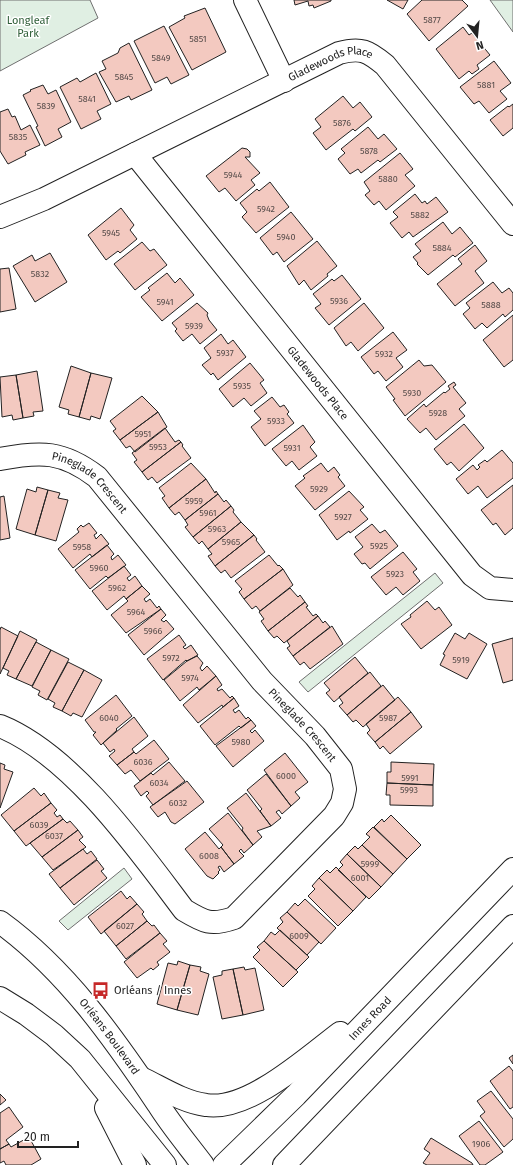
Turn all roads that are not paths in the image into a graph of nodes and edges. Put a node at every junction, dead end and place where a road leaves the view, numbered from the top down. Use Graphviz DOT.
graph roads {
  1 [pos="245,0"];
  2 [pos="284,81"];
  3 [pos="135,154"];
  4 [pos="0,217"];
  5 [pos="513,224"];
  6 [pos="0,459"];
  7 [pos="513,590"];
  8 [pos="0,726"];
  9 [pos="513,869"];
  10 [pos="0,922"];
  11 [pos="513,926"];
  12 [pos="403,981"];
  13 [pos="0,998"];
  14 [pos="80,1060"];
  15 [pos="142,1078"];
  16 [pos="333,1114"];
  17 [pos="135,1165"];
  18 [pos="165,1165"];
  19 [pos="203,1165"];
  20 [pos="224,1165"];
  21 [pos="284,1165"];
  22 [pos="302,1165"];
  1 -- 2 [label="street"];
  2 -- 3 [label="street, Gladewoods Place"];
  2 -- 5 [label="street, Gladewoods Place"];
  3 -- 4 [label="street, Gladewoods Place"];
  3 -- 7 [label="street, Gladewoods Place"];
  6 -- 8 [label="street, Pineglade Crescent"];
  9 -- 12 [label="street, Innes Road"];
  10 -- 15 [label="street, Orléans Boulevard"];
  11 -- 16 [label="street"];
  12 -- 15 [label="street"];
  12 -- 20 [label="street, Innes Road"];
  13 -- 14 [label="street"];
  14 -- 17 [label="street"];
  14 -- 18 [label="street"];
  15 -- 19 [label="street, Orléans Boulevard"];
  16 -- 21 [label="street"];
  16 -- 22 [label="street"];
}
